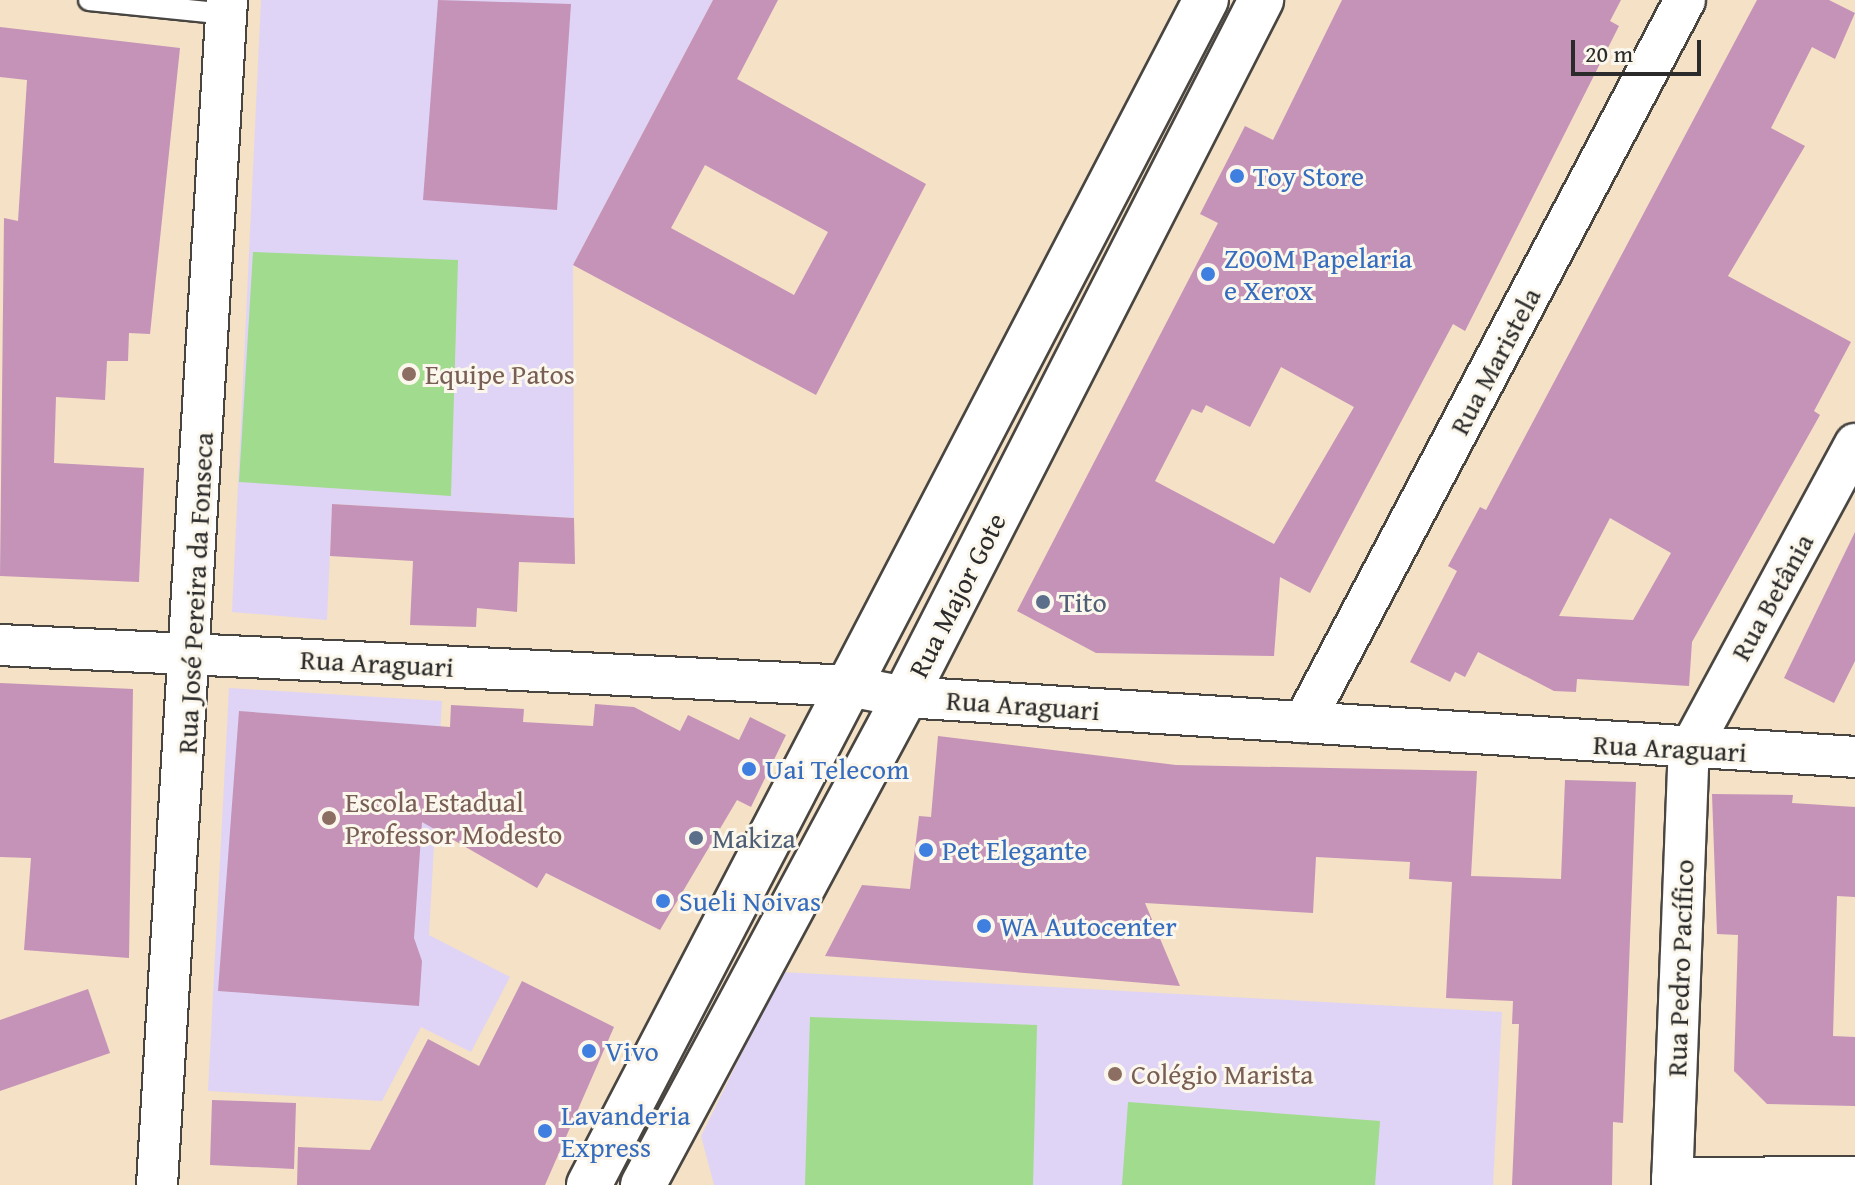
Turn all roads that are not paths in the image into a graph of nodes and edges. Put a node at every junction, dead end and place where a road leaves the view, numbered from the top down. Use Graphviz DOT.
graph roads {
  1 [pos="89,0"];
  2 [pos="1206,0"];
  3 [pos="1261,0"];
  4 [pos="1685,0"];
  5 [pos="227,7"];
  6 [pos="1855,444"];
  7 [pos="0,645"];
  8 [pos="192,654"];
  9 [pos="849,686"];
  10 [pos="905,697"];
  11 [pos="1304,722"];
  12 [pos="1689,751"];
  13 [pos="1855,757"];
  14 [pos="1855,1177"];
  15 [pos="1672,1182"];
  16 [pos="157,1185"];
  17 [pos="589,1185"];
  18 [pos="643,1185"];
  1 -- 5 [label="lane"];
  2 -- 9 [label="main road, Rua Major Gote"];
  3 -- 10 [label="main road, Rua Major Gote"];
  4 -- 11 [label="street, Rua Maristela"];
  5 -- 8 [label="street, Rua José Pereira da Fonseca"];
  6 -- 12 [label="street, Rua Betânia"];
  7 -- 8 [label="street, Rua Araguari"];
  8 -- 9 [label="street, Rua Araguari"];
  8 -- 16 [label="street, Rua José Pereira da Fonseca"];
  9 -- 10 [label="street, Rua Araguari"];
  9 -- 17 [label="main road, Rua Major Gote"];
  10 -- 11 [label="street, Rua Araguari"];
  10 -- 18 [label="main road, Rua Major Gote"];
  11 -- 12 [label="street, Rua Araguari"];
  12 -- 13 [label="street, Rua Araguari"];
  12 -- 15 [label="street, Rua Pedro Pacífico"];
  14 -- 15 [label="street"];
}
